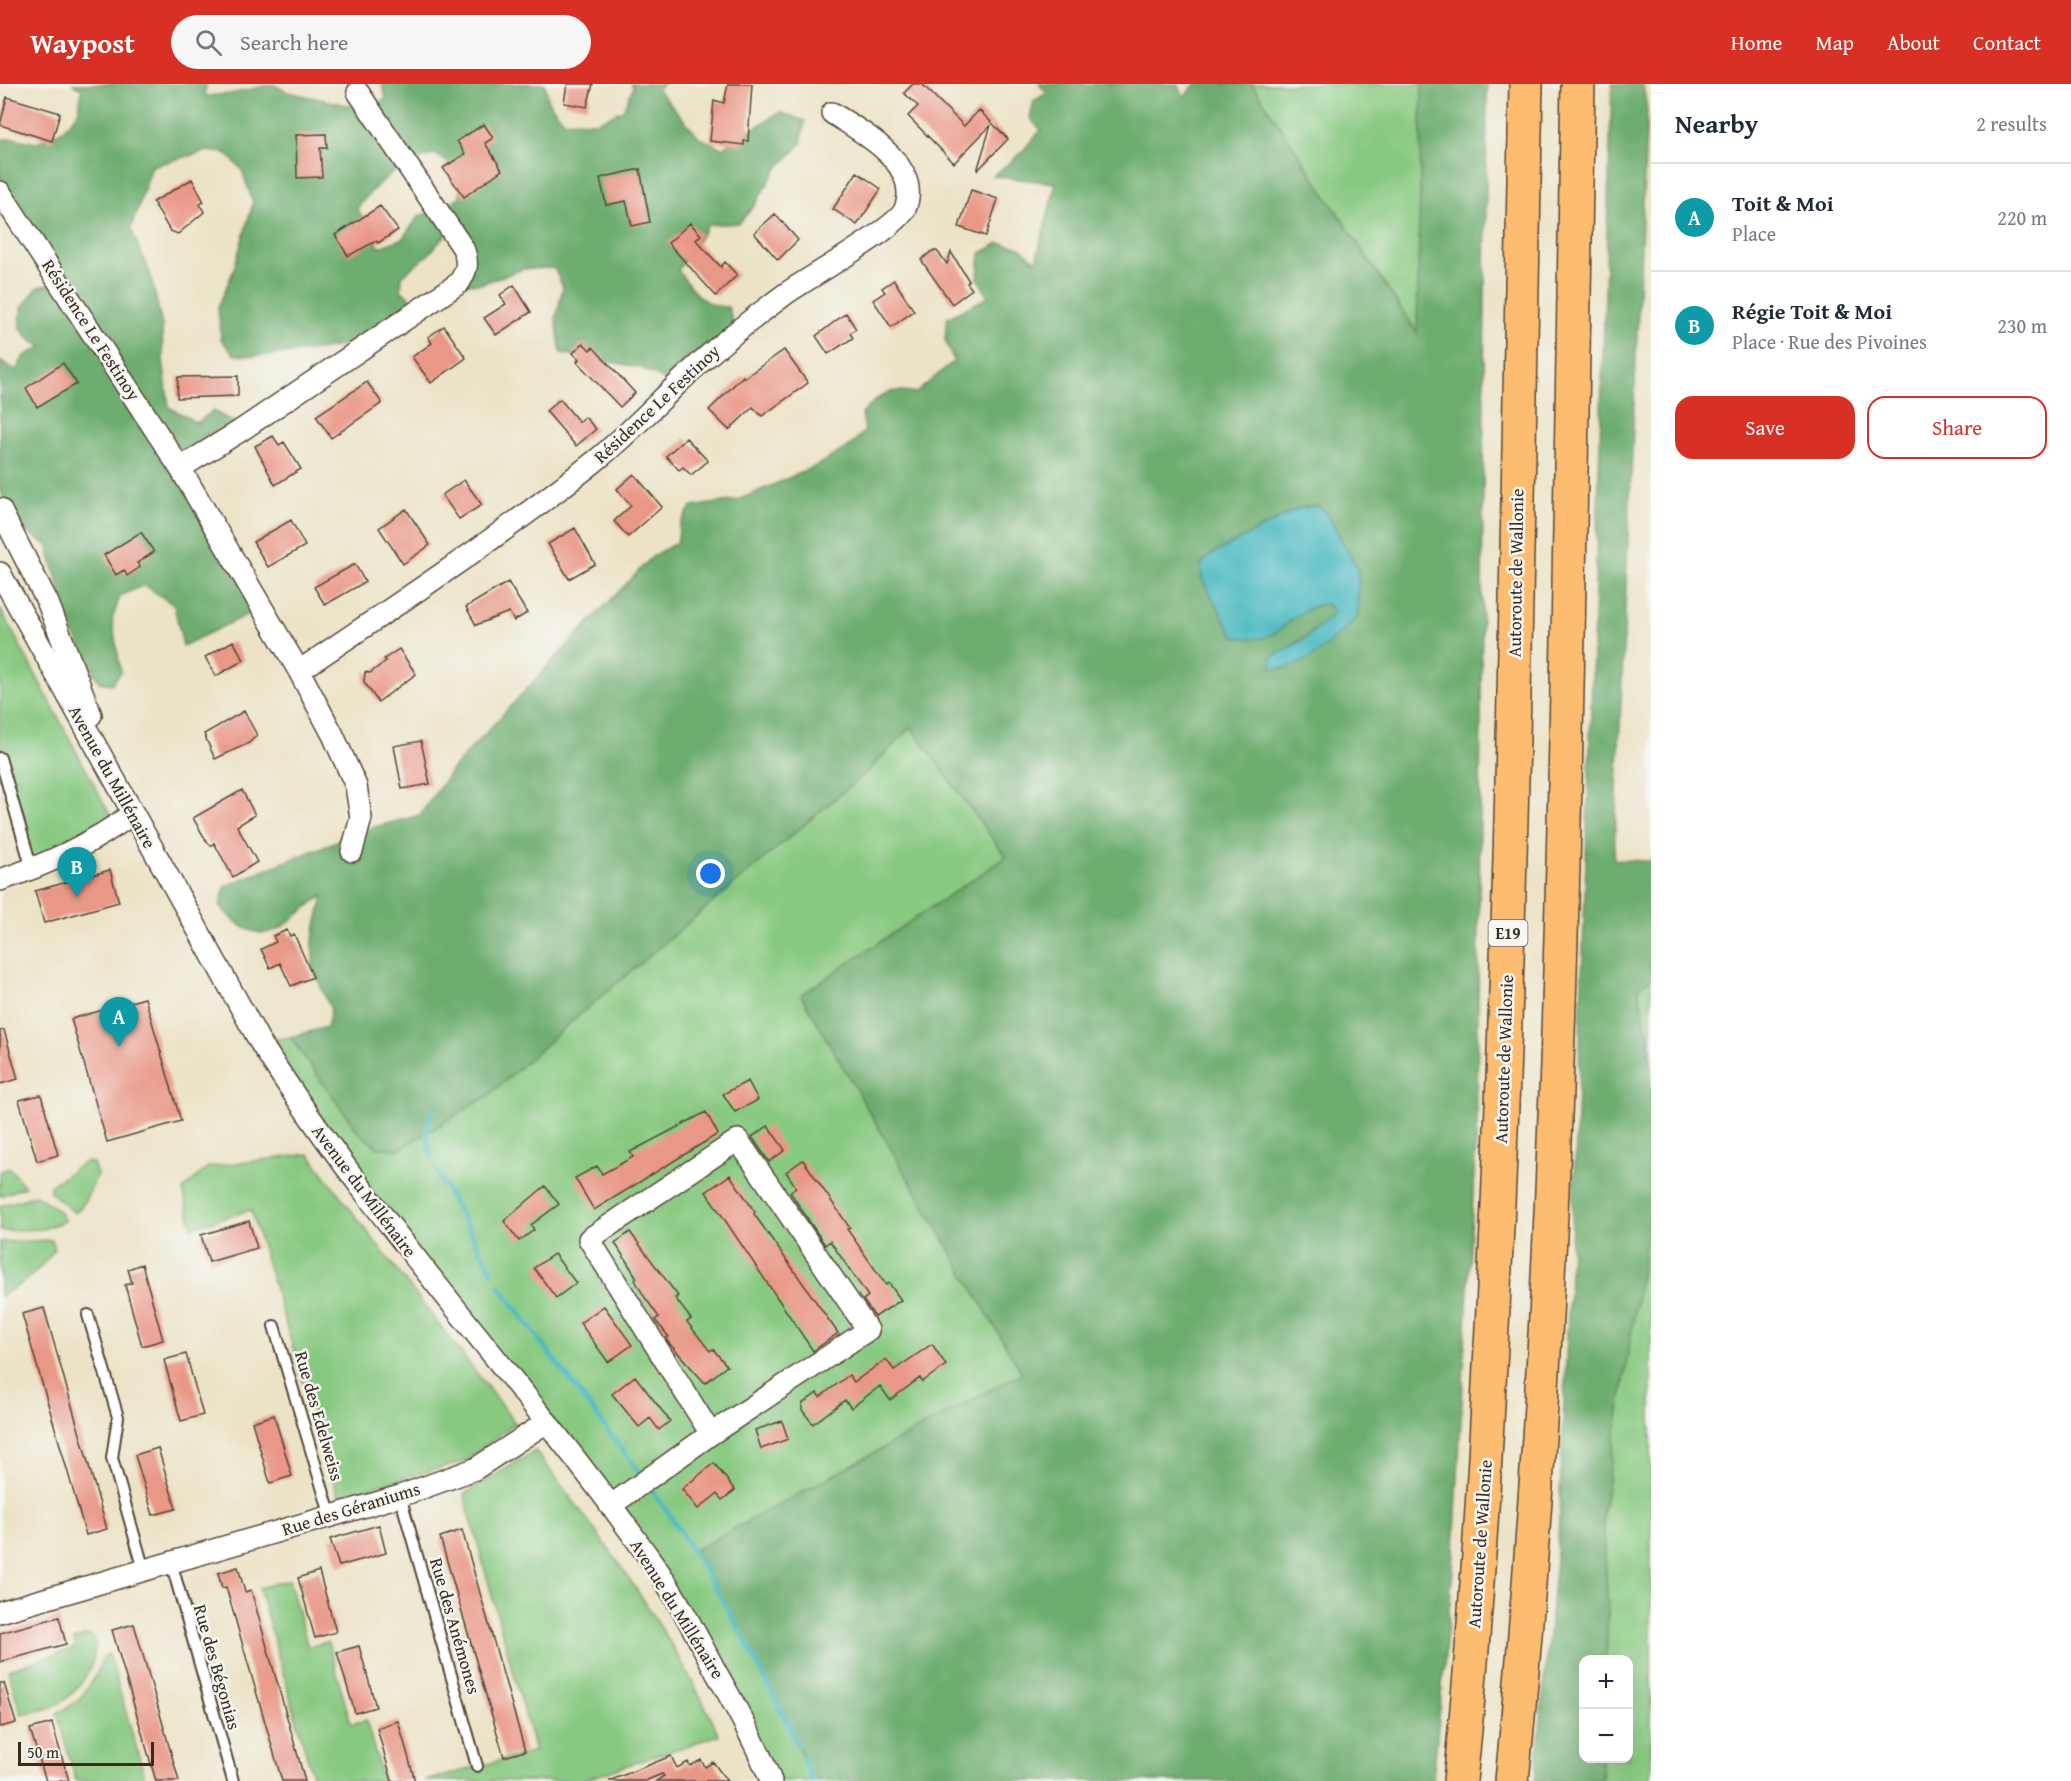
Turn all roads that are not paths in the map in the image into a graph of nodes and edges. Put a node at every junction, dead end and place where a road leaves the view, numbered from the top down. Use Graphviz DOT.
graph roads {
  1 [pos="1526,84"];
  2 [pos="1578,84"];
  3 [pos="358,93"];
  4 [pos="832,113"];
  5 [pos="0,192"];
  6 [pos="180,468"];
  7 [pos="0,509"];
  8 [pos="0,573"];
  9 [pos="299,671"];
  10 [pos="0,758"];
  11 [pos="132,814"];
  12 [pos="352,851"];
  13 [pos="32,869"];
  14 [pos="0,880"];
  15 [pos="88,1315"];
  16 [pos="274,1326"];
  17 [pos="547,1422"];
  18 [pos="711,1434"];
  19 [pos="400,1496"];
  20 [pos="610,1506"];
  21 [pos="331,1517"];
  22 [pos="171,1562"];
  23 [pos="144,1570"];
  24 [pos="0,1612"];
  25 [pos="477,1766"];
  26 [pos="763,1777"];
  27 [pos="233,1781"];
  28 [pos="1460,1781"];
  29 [pos="1512,1781"];
  1 -- 28 [label="highway, Autoroute de Wallonie / E19"];
  2 -- 29 [label="highway"];
  3 -- 6 [label="street"];
  4 -- 9 [label="street, Résidence Le Festinoy"];
  5 -- 6 [label="street, Résidence Le Festinoy"];
  6 -- 9 [label="street, Résidence Le Festinoy"];
  7 -- 11 [label="street"];
  8 -- 11 [label="street, Avenue du Millénaire"];
  9 -- 12 [label="street, Résidence Le Festinoy"];
  10 -- 13 [label="lane"];
  11 -- 13 [label="street"];
  11 -- 17 [label="street, Avenue du Millénaire"];
  13 -- 14 [label="street"];
  15 -- 23 [label="lane"];
  16 -- 21 [label="lane, Rue des Edelweiss"];
  17 -- 19 [label="street, Rue des Géraniums"];
  17 -- 20 [label="street, Avenue du Millénaire"];
  18 -- 18 [label="street"];
  18 -- 20 [label="street"];
  19 -- 21 [label="street, Rue des Géraniums"];
  19 -- 25 [label="lane, Rue des Anémones"];
  20 -- 26 [label="street, Avenue du Millénaire"];
  21 -- 22 [label="street, Rue des Géraniums"];
  22 -- 23 [label="street, Rue des Géraniums"];
  22 -- 27 [label="lane, Rue des Bégonias"];
  23 -- 24 [label="street, Rue des Géraniums"];
}
